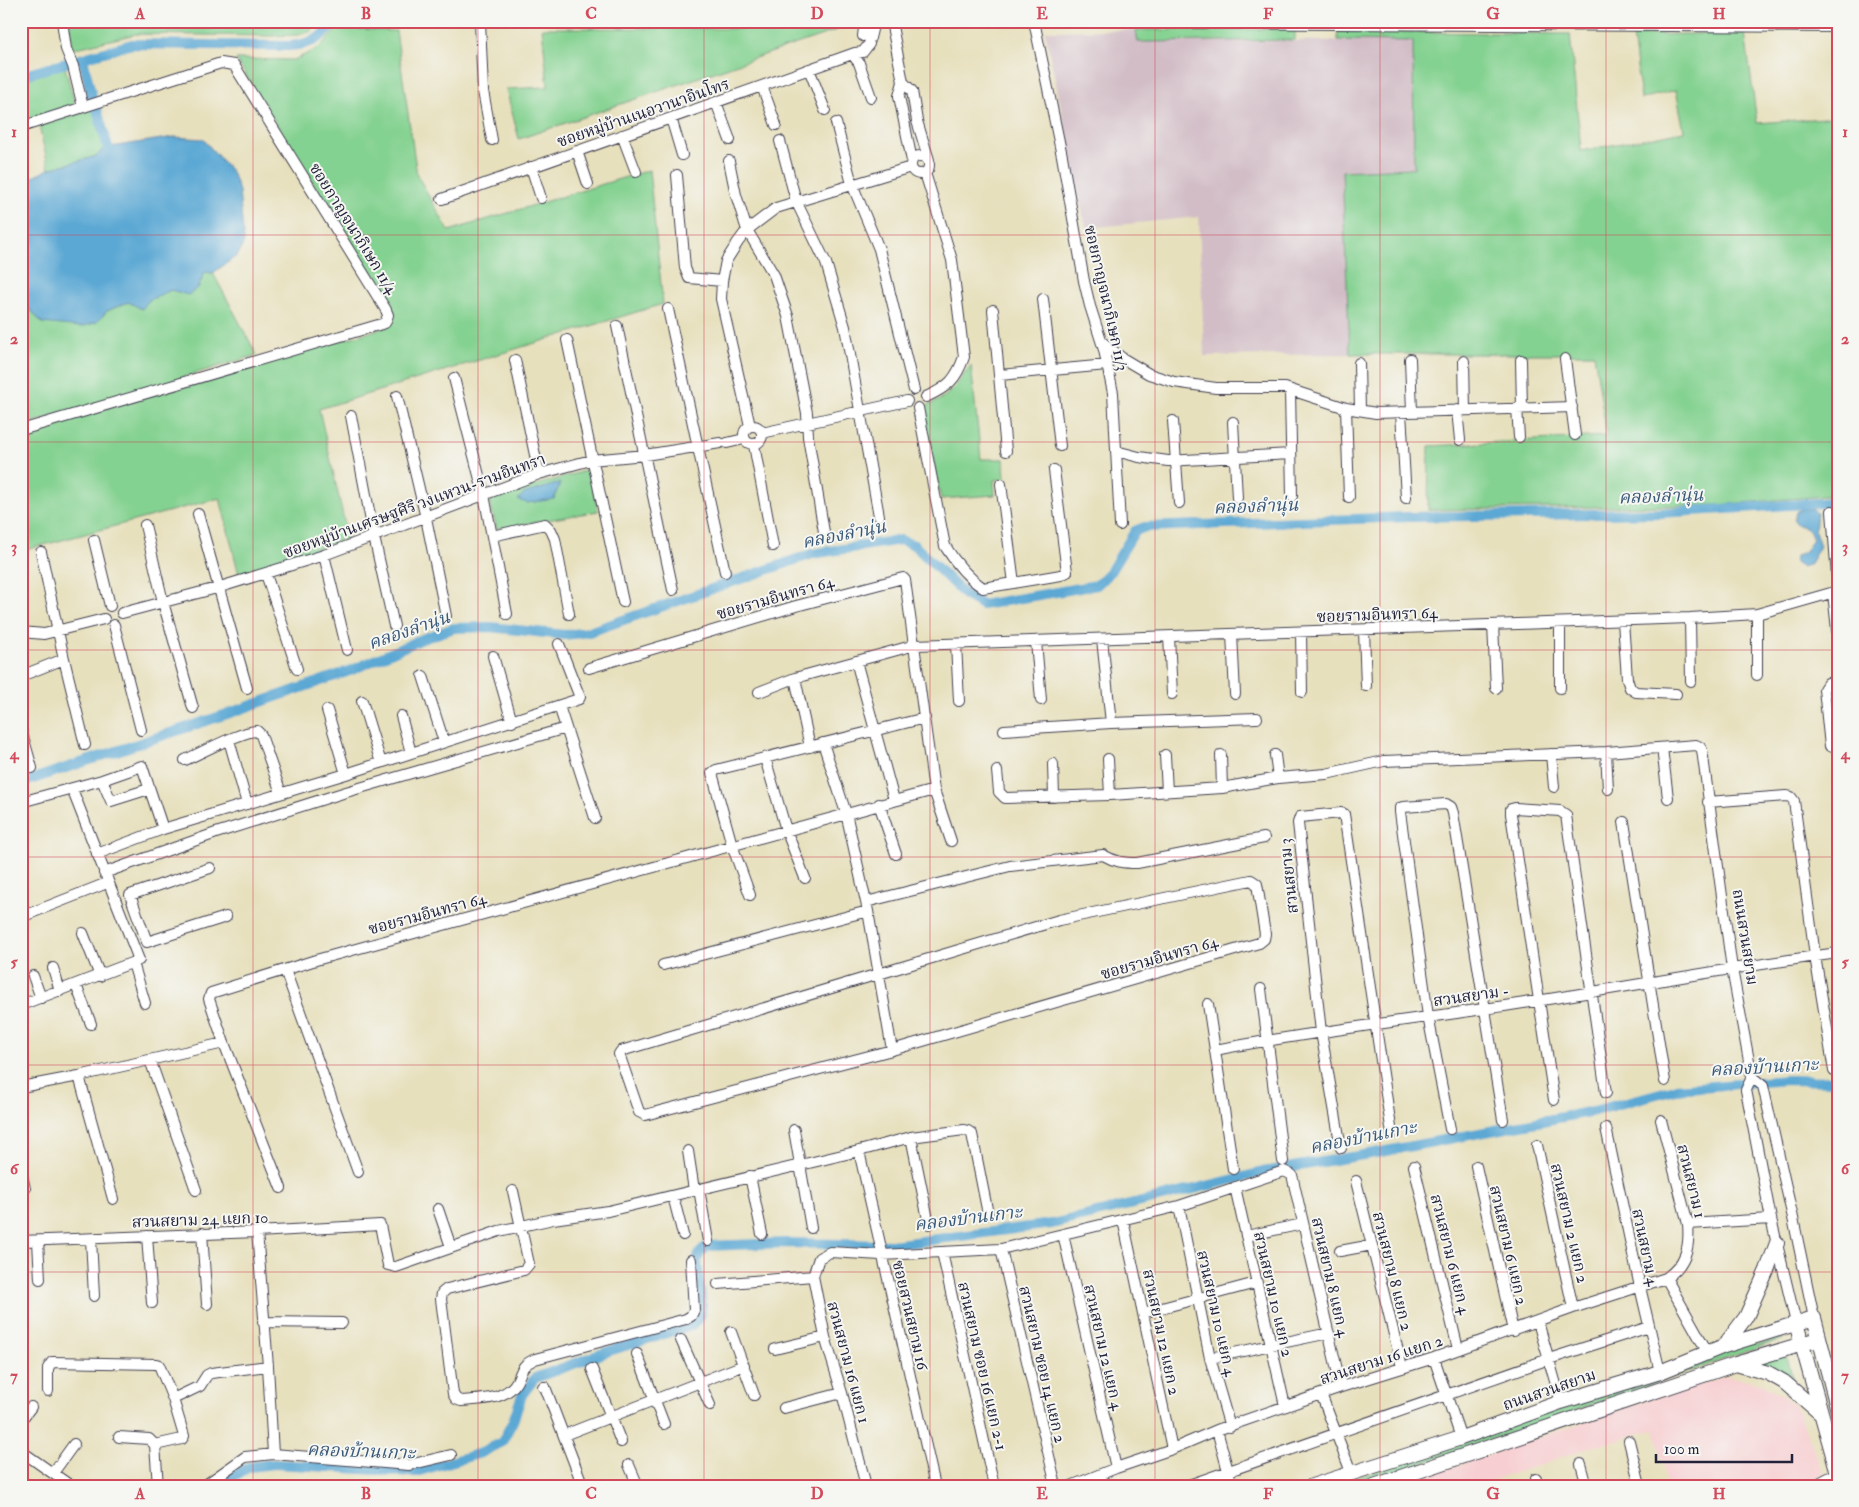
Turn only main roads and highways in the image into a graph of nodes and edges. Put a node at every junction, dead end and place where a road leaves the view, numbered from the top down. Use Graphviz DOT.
graph roads {
  1 [pos="1838,1478"];
  2 [pos="1823,1486"];
  1 -- 2 [label="highway"];
}
